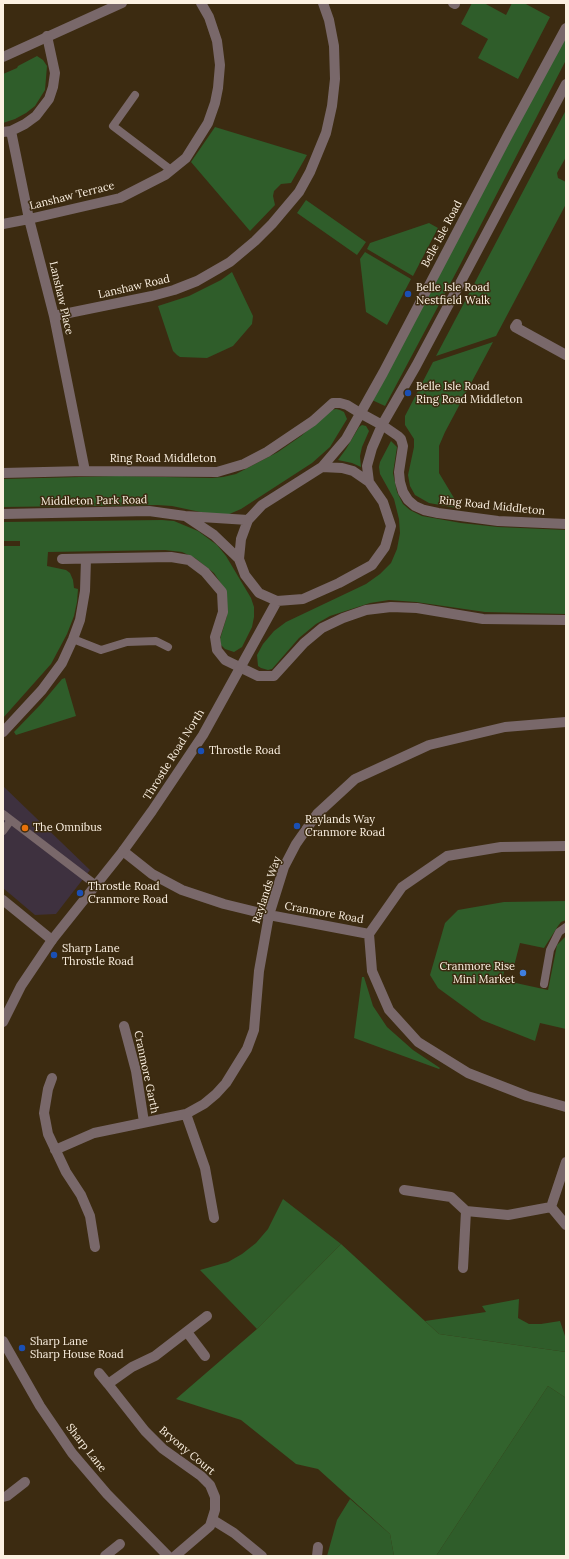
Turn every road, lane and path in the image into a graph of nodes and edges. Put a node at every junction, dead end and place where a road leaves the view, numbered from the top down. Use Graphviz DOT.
graph roads {
  1 [pos="122,3"];
  2 [pos="201,3"];
  3 [pos="323,3"];
  4 [pos="566,28"];
  5 [pos="47,36"];
  6 [pos="3,57"];
  7 [pos="566,84"];
  8 [pos="135,95"];
  9 [pos="7,131"];
  10 [pos="171,170"];
  11 [pos="29,219"];
  12 [pos="3,224"];
  13 [pos="54,316"];
  14 [pos="517,324"];
  15 [pos="566,355"];
  16 [pos="360,413"];
  17 [pos="382,425"];
  18 [pos="322,467"];
  19 [pos="85,470"];
  20 [pos="3,473"];
  21 [pos="369,482"];
  22 [pos="3,514"];
  23 [pos="185,516"];
  24 [pos="248,520"];
  25 [pos="566,524"];
  26 [pos="62,559"];
  27 [pos="86,559"];
  28 [pos="240,559"];
  29 [pos="277,600"];
  30 [pos="566,620"];
  31 [pos="74,639"];
  32 [pos="168,647"];
  33 [pos="239,668"];
  34 [pos="566,722"];
  35 [pos="3,732"];
  36 [pos="3,814"];
  37 [pos="11,820"];
  38 [pos="3,831"];
  39 [pos="566,846"];
  40 [pos="123,851"];
  41 [pos="96,885"];
  42 [pos="3,900"];
  43 [pos="269,915"];
  44 [pos="566,927"];
  45 [pos="369,934"];
  46 [pos="52,940"];
  47 [pos="544,984"];
  48 [pos="3,1022"];
  49 [pos="124,1026"];
  50 [pos="52,1078"];
  51 [pos="566,1107"];
  52 [pos="186,1114"];
  53 [pos="144,1122"];
  54 [pos="55,1150"];
  55 [pos="566,1162"];
  56 [pos="404,1190"];
  57 [pos="551,1207"];
  58 [pos="466,1211"];
  59 [pos="214,1218"];
  60 [pos="566,1225"];
  61 [pos="96,1247"];
  62 [pos="463,1268"];
  63 [pos="207,1316"];
  64 [pos="187,1332"];
  65 [pos="3,1343"];
  66 [pos="205,1356"];
  67 [pos="99,1373"];
  68 [pos="108,1384"];
  69 [pos="25,1482"];
  70 [pos="3,1496"];
  71 [pos="213,1520"];
  72 [pos="120,1544"];
  73 [pos="105,1556"];
  74 [pos="168,1556"];
  75 [pos="175,1556"];
  76 [pos="262,1556"];
  1 -- 5 [label="street"];
  2 -- 10 [label="street, Lanshaw Terrace"];
  3 -- 13 [label="street, Lanshaw Road"];
  4 -- 16 [label="street, Belle Isle Road"];
  5 -- 6 [label="street"];
  5 -- 9 [label="street"];
  7 -- 17 [label="street"];
  8 -- 10 [label="lane"];
  9 -- 11 [label="street, Lanshaw Place"];
  10 -- 11 [label="street, Lanshaw Terrace"];
  11 -- 12 [label="street, Lanshaw Terrace"];
  11 -- 13 [label="street, Lanshaw Place"];
  13 -- 19 [label="street, Lanshaw Place"];
  14 -- 15 [label="street"];
  16 -- 17 [label="street, Ring Road Middleton"];
  16 -- 18 [label="street, Belle Isle Road"];
  16 -- 19 [label="street, Ring Road Middleton"];
  17 -- 21 [label="street"];
  17 -- 25 [label="street, Ring Road Middleton"];
  18 -- 21 [label="street, Middleton Park Road"];
  18 -- 24 [label="street, Middleton Park Road"];
  19 -- 20 [label="street, Ring Road Middleton"];
  21 -- 29 [label="street, Middleton Park Road"];
  22 -- 23 [label="street, Middleton Park Road"];
  23 -- 24 [label="street, Middleton Park Road"];
  23 -- 28 [label="street, Middleton Park Road"];
  24 -- 28 [label="street, Middleton Park Road"];
  26 -- 27 [label="street"];
  27 -- 31 [label="street"];
  27 -- 33 [label="street"];
  28 -- 29 [label="street, Middleton Park Road"];
  29 -- 33 [label="street, Throstle Road North"];
  30 -- 33 [label="street"];
  31 -- 32 [label="lane"];
  31 -- 35 [label="street"];
  33 -- 40 [label="street, Throstle Road North"];
  34 -- 43 [label="street, Raylands Way"];
  36 -- 37 [label="lane"];
  37 -- 38 [label="lane"];
  37 -- 41 [label="lane"];
  39 -- 45 [label="street"];
  40 -- 41 [label="street, Throstle Road North"];
  40 -- 43 [label="street, Cranmore Road"];
  41 -- 46 [label="street, Throstle Road North"];
  42 -- 46 [label="street"];
  43 -- 45 [label="street, Cranmore Road"];
  43 -- 52 [label="street, Raylands Way"];
  44 -- 47 [label="lane"];
  45 -- 51 [label="street"];
  46 -- 48 [label="street"];
  49 -- 53 [label="street, Cranmore Garth"];
  50 -- 54 [label="street"];
  52 -- 53 [label="street, Raylands Way"];
  52 -- 59 [label="street"];
  53 -- 54 [label="street, Raylands Way"];
  54 -- 61 [label="street"];
  55 -- 57 [label="street"];
  56 -- 58 [label="street"];
  57 -- 58 [label="street"];
  57 -- 60 [label="street"];
  58 -- 62 [label="street"];
  63 -- 64 [label="street"];
  64 -- 66 [label="street"];
  64 -- 68 [label="street"];
  65 -- 74 [label="street, Sharp Lane"];
  67 -- 68 [label="street, Bryony Court"];
  68 -- 71 [label="street, Bryony Court"];
  69 -- 70 [label="street"];
  71 -- 75 [label="street"];
  71 -- 76 [label="street"];
  72 -- 73 [label="street"];
}
